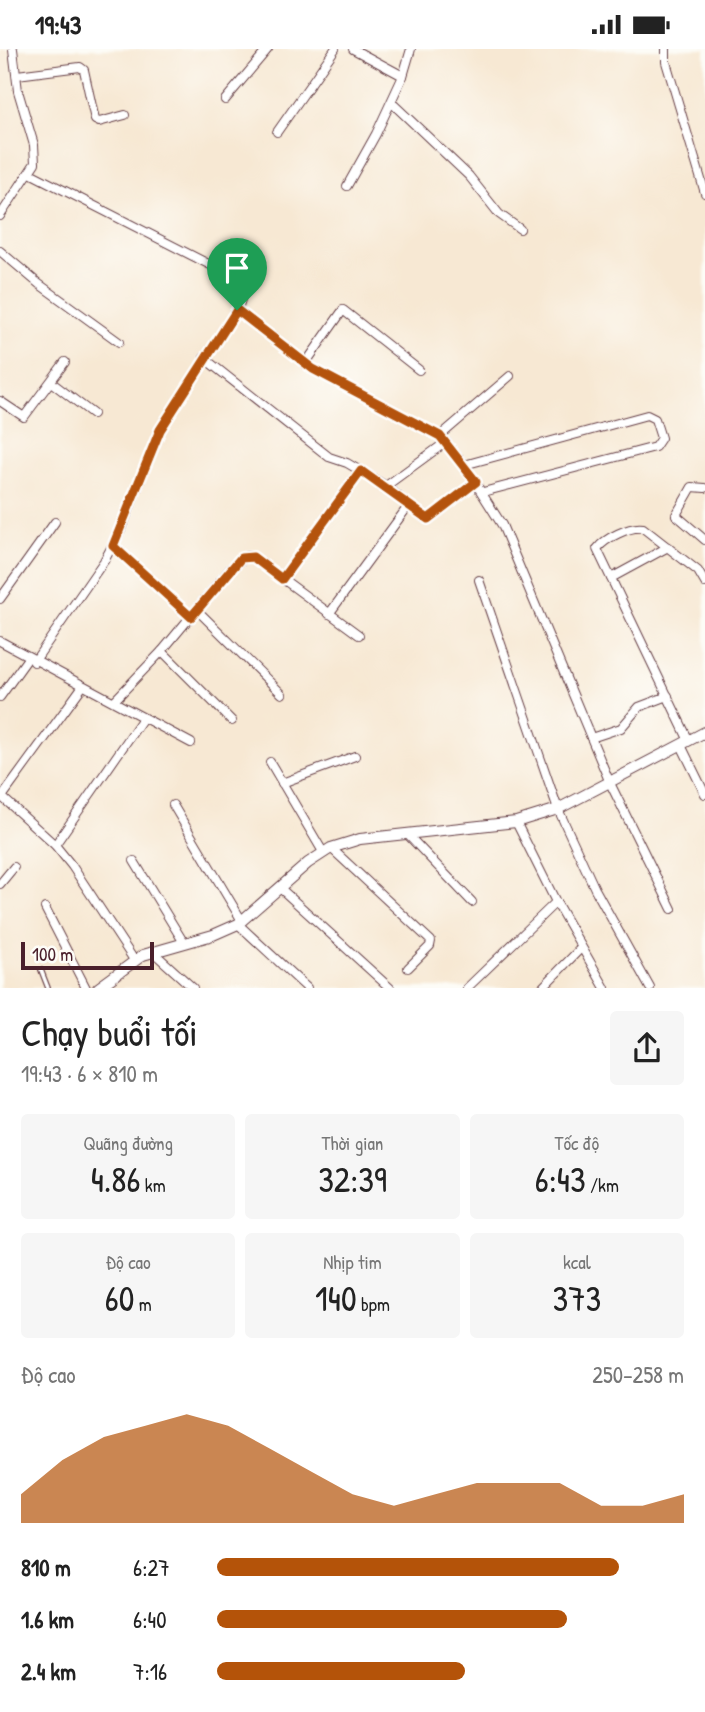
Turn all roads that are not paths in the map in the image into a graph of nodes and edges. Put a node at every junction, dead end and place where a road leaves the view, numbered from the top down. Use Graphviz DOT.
graph roads {
  1 [pos="13,49"];
  2 [pos="268,49"];
  3 [pos="335,49"];
  4 [pos="353,49"];
  5 [pos="411,49"];
  6 [pos="666,49"];
  7 [pos="17,75"];
  8 [pos="403,76"];
  9 [pos="225,100"];
  10 [pos="392,103"];
  11 [pos="125,115"];
  12 [pos="277,132"];
  13 [pos="30,173"];
  14 [pos="347,186"];
  15 [pos="705,193"];
  16 [pos="0,216"];
  17 [pos="520,229"];
  18 [pos="0,251"];
  19 [pos="237,310"];
  20 [pos="119,342"];
  21 [pos="204,358"];
  22 [pos="65,362"];
  23 [pos="305,364"];
  24 [pos="419,370"];
  25 [pos="510,376"];
  26 [pos="51,382"];
  27 [pos="0,401"];
  28 [pos="93,414"];
  29 [pos="443,439"];
  30 [pos="464,465"];
  31 [pos="361,471"];
  32 [pos="476,482"];
  33 [pos="386,487"];
  34 [pos="705,488"];
  35 [pos="483,492"];
  36 [pos="409,505"];
  37 [pos="55,522"];
  38 [pos="705,540"];
  39 [pos="113,546"];
  40 [pos="668,547"];
  41 [pos="611,578"];
  42 [pos="282,579"];
  43 [pos="479,580"];
  44 [pos="705,583"];
  45 [pos="0,599"];
  46 [pos="194,613"];
  47 [pos="329,614"];
  48 [pos="359,635"];
  49 [pos="0,641"];
  50 [pos="162,651"];
  51 [pos="31,660"];
  52 [pos="82,687"];
  53 [pos="282,694"];
  54 [pos="668,696"];
  55 [pos="0,697"];
  56 [pos="114,701"];
  57 [pos="144,718"];
  58 [pos="232,721"];
  59 [pos="705,733"];
  60 [pos="591,738"];
  61 [pos="191,743"];
  62 [pos="685,743"];
  63 [pos="355,756"];
  64 [pos="270,762"];
  65 [pos="282,783"];
  66 [pos="610,783"];
  67 [pos="705,794"];
  68 [pos="173,806"];
  69 [pos="558,809"];
  70 [pos="516,822"];
  71 [pos="407,834"];
  72 [pos="55,845"];
  73 [pos="327,850"];
  74 [pos="134,861"];
  75 [pos="14,867"];
  76 [pos="1,880"];
  77 [pos="280,888"];
  78 [pos="472,902"];
  79 [pos="556,902"];
  80 [pos="45,908"];
  81 [pos="672,909"];
  82 [pos="240,923"];
  83 [pos="184,943"];
  84 [pos="581,948"];
  85 [pos="152,951"];
  86 [pos="134,960"];
  87 [pos="408,968"];
  88 [pos="41,970"];
  89 [pos="107,985"];
  90 [pos="48,988"];
  91 [pos="86,988"];
  92 [pos="193,988"];
  93 [pos="307,988"];
  94 [pos="390,988"];
  95 [pos="467,988"];
  96 [pos="542,988"];
  97 [pos="605,988"];
  98 [pos="650,988"];
  1 -- 7 [label="street"];
  2 -- 9 [label="street"];
  3 -- 12 [label="street"];
  4 -- 8 [label="street"];
  5 -- 8 [label="street"];
  6 -- 15 [label="street"];
  7 -- 11 [label="street"];
  7 -- 13 [label="street"];
  8 -- 10 [label="street"];
  10 -- 14 [label="street"];
  10 -- 17 [label="street"];
  13 -- 16 [label="street"];
  13 -- 19 [label="street"];
  18 -- 20 [label="street"];
  19 -- 21 [label="street"];
  19 -- 23 [label="street"];
  21 -- 31 [label="street"];
  21 -- 39 [label="street"];
  22 -- 26 [label="street"];
  23 -- 24 [label="street"];
  23 -- 29 [label="street"];
  25 -- 29 [label="street"];
  26 -- 27 [label="street"];
  26 -- 28 [label="street"];
  29 -- 30 [label="street"];
  29 -- 33 [label="street"];
  30 -- 32 [label="street"];
  30 -- 35 [label="street"];
  31 -- 33 [label="street"];
  31 -- 42 [label="street"];
  32 -- 35 [label="street"];
  32 -- 36 [label="street"];
  33 -- 36 [label="street"];
  34 -- 38 [label="street"];
  35 -- 60 [label="street"];
  36 -- 47 [label="street"];
  37 -- 45 [label="street"];
  39 -- 46 [label="street"];
  39 -- 51 [label="street"];
  40 -- 41 [label="street"];
  40 -- 41 [label="street"];
  40 -- 44 [label="street"];
  41 -- 54 [label="street"];
  42 -- 46 [label="street"];
  42 -- 47 [label="street"];
  43 -- 69 [label="street"];
  46 -- 50 [label="street"];
  46 -- 53 [label="street"];
  47 -- 48 [label="street"];
  49 -- 51 [label="street"];
  50 -- 56 [label="street"];
  50 -- 58 [label="street"];
  51 -- 52 [label="street"];
  51 -- 55 [label="street"];
  52 -- 56 [label="street"];
  52 -- 72 [label="street"];
  54 -- 60 [label="street"];
  54 -- 62 [label="street"];
  56 -- 57 [label="street"];
  57 -- 61 [label="street"];
  57 -- 72 [label="street"];
  59 -- 62 [label="street"];
  60 -- 66 [label="street"];
  62 -- 66 [label="street"];
  62 -- 67 [label="street"];
  63 -- 65 [label="street"];
  64 -- 65 [label="street"];
  65 -- 73 [label="street"];
  66 -- 69 [label="street"];
  66 -- 81 [label="street"];
  68 -- 82 [label="street"];
  69 -- 70 [label="street"];
  69 -- 98 [label="street"];
  70 -- 71 [label="street"];
  70 -- 79 [label="street"];
  71 -- 73 [label="street"];
  71 -- 78 [label="street"];
  72 -- 86 [label="street"];
  73 -- 77 [label="street"];
  73 -- 87 [label="street"];
  74 -- 83 [label="street"];
  75 -- 76 [label="street"];
  77 -- 82 [label="street"];
  77 -- 94 [label="street"];
  79 -- 84 [label="street"];
  79 -- 95 [label="street"];
  80 -- 91 [label="street"];
  82 -- 83 [label="street"];
  82 -- 93 [label="street"];
  83 -- 85 [label="street"];
  84 -- 96 [label="street"];
  84 -- 97 [label="street"];
  85 -- 86 [label="street"];
  85 -- 92 [label="street"];
  86 -- 89 [label="street"];
  88 -- 90 [label="lane"];
}
